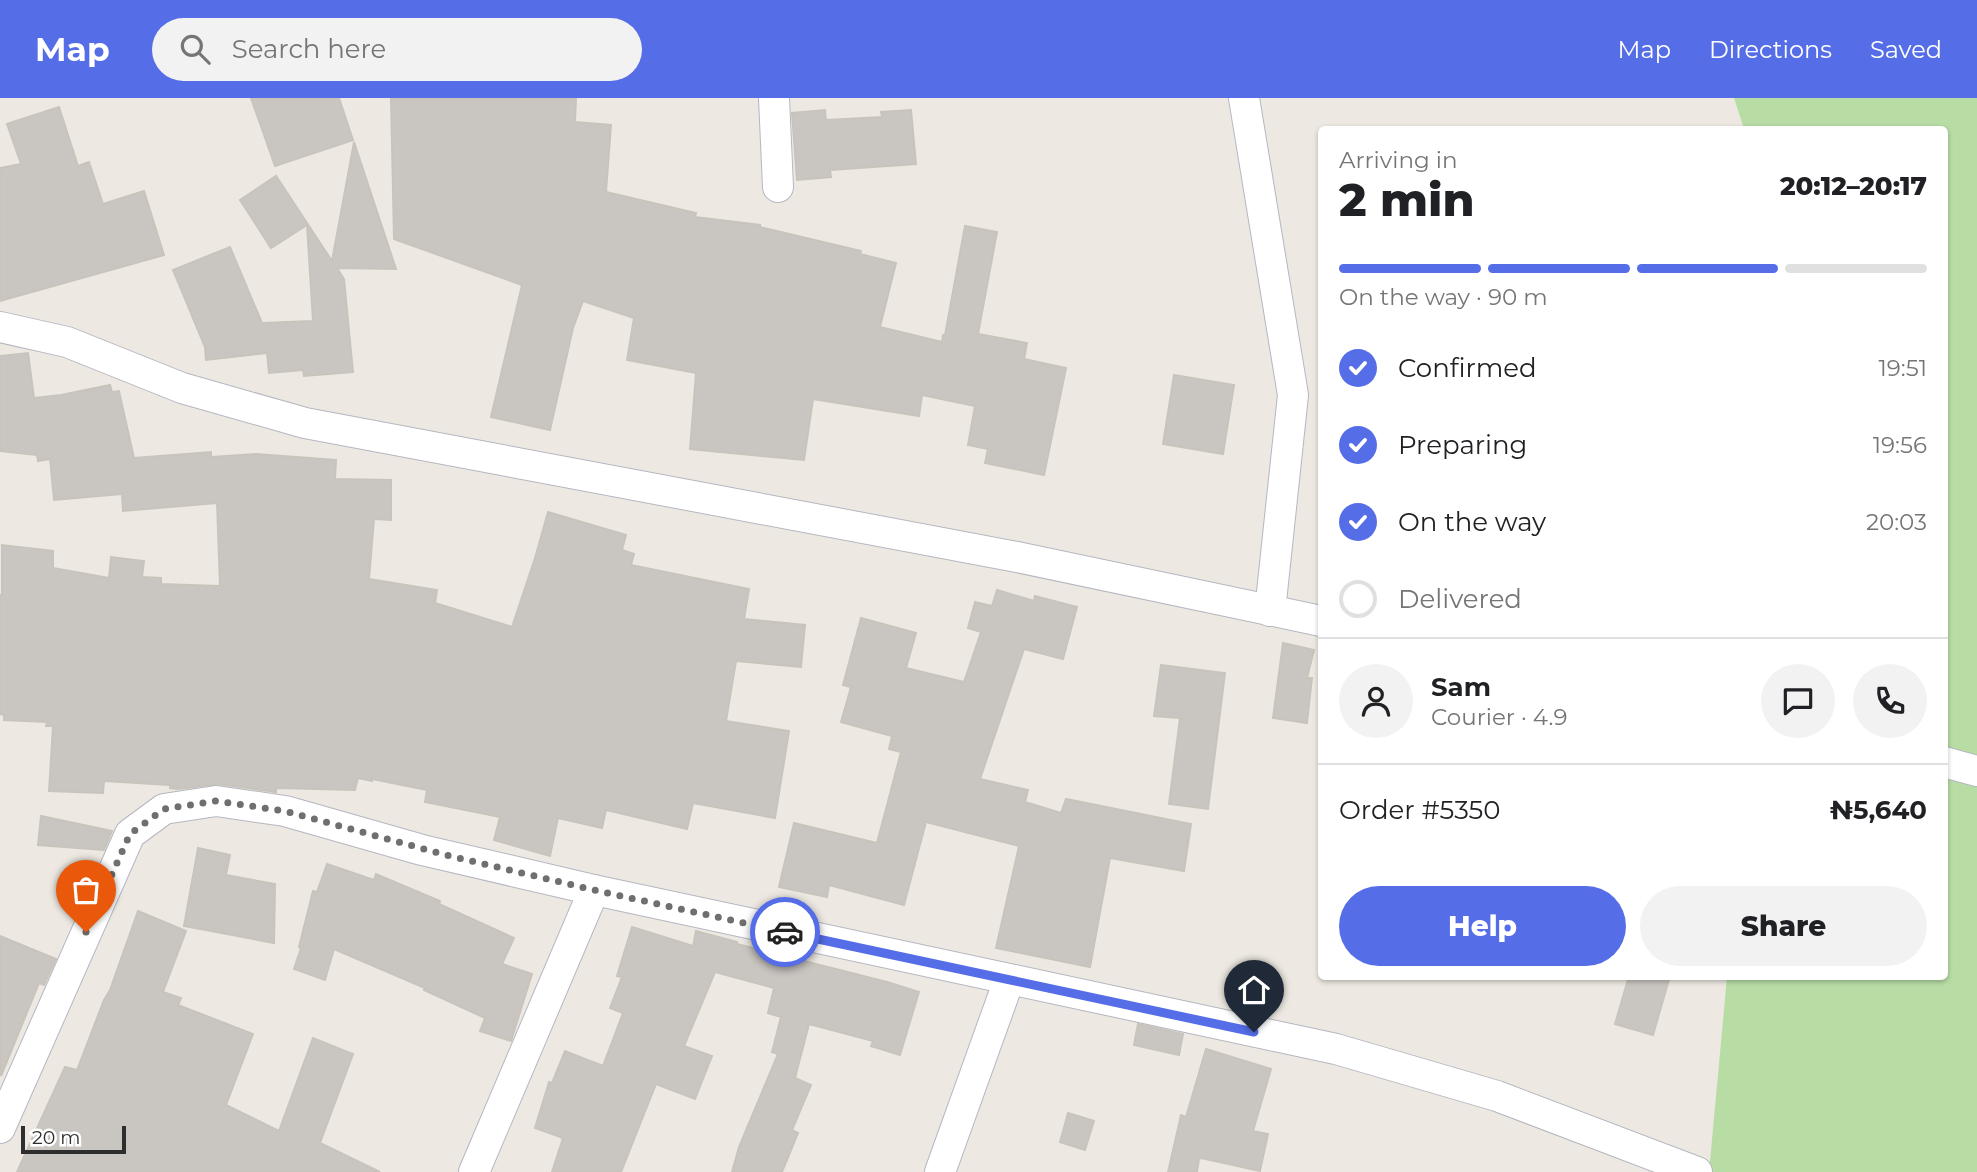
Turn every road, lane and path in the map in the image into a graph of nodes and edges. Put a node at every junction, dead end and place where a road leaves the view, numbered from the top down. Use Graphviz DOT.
graph roads {
  1 [pos="774,98"];
  2 [pos="1244,98"];
  3 [pos="778,187"];
  4 [pos="0,327"];
  5 [pos="1270,611"];
  6 [pos="1318,620"];
  7 [pos="1948,763"];
  8 [pos="1977,771"];
  9 [pos="594,890"];
  10 [pos="1009,980"];
  11 [pos="0,1128"];
  12 [pos="474,1172"];
  13 [pos="940,1172"];
  14 [pos="1697,1172"];
  1 -- 3 [label="street"];
  2 -- 5 [label="street"];
  4 -- 5 [label="street"];
  5 -- 6 [label="street"];
  7 -- 8 [label="street"];
  9 -- 10 [label="street"];
  9 -- 11 [label="street"];
  9 -- 12 [label="street"];
  10 -- 13 [label="street"];
  10 -- 14 [label="street"];
}
